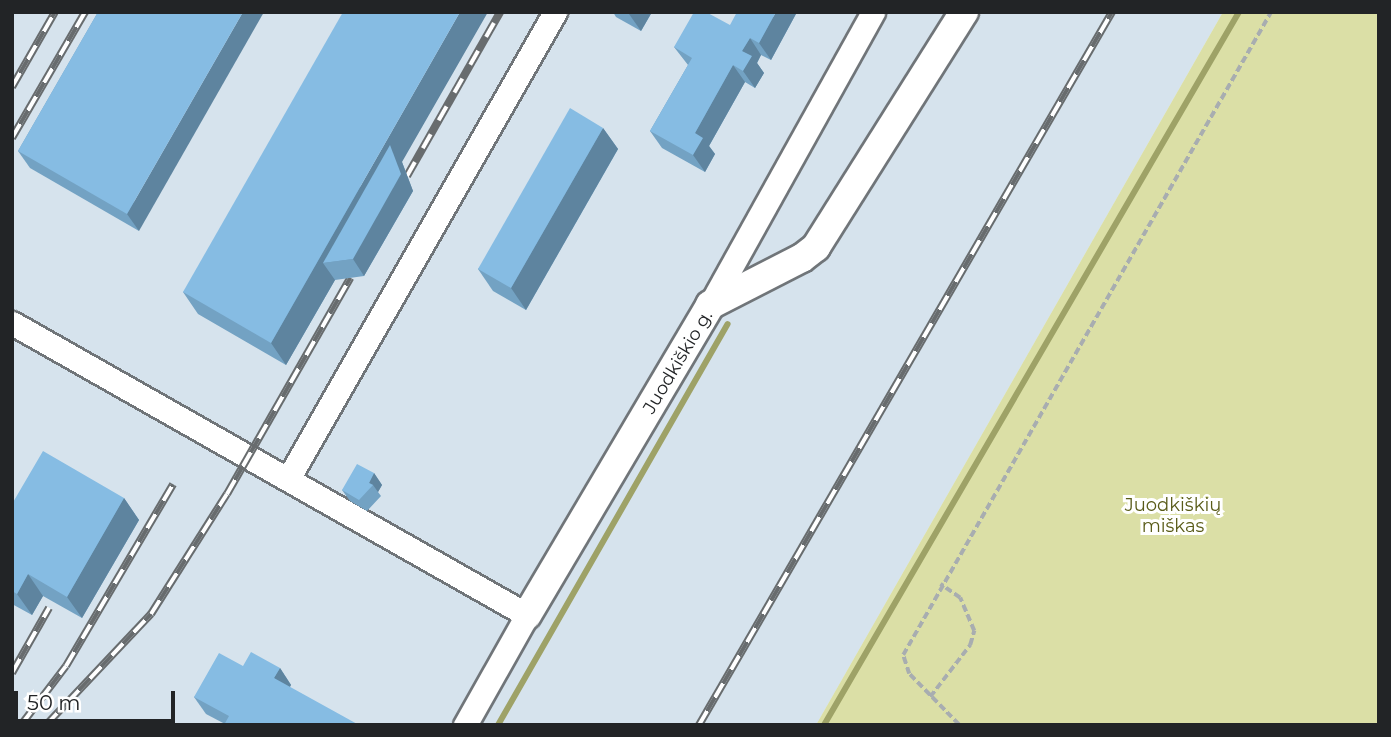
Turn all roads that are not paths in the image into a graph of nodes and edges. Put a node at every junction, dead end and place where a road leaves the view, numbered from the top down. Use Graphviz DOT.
graph roads {
  1 [pos="555,12"];
  2 [pos="873,12"];
  3 [pos="964,12"];
  4 [pos="710,305"];
  5 [pos="12,323"];
  6 [pos="288,479"];
  7 [pos="527,615"];
  8 [pos="465,725"];
  1 -- 6 [label="street"];
  2 -- 4 [label="street"];
  3 -- 4 [label="street, Juodkiškio g."];
  4 -- 7 [label="street, Juodkiškio g."];
  5 -- 6 [label="street"];
  6 -- 7 [label="street"];
  7 -- 8 [label="street, Juodkiškio g."];
}
